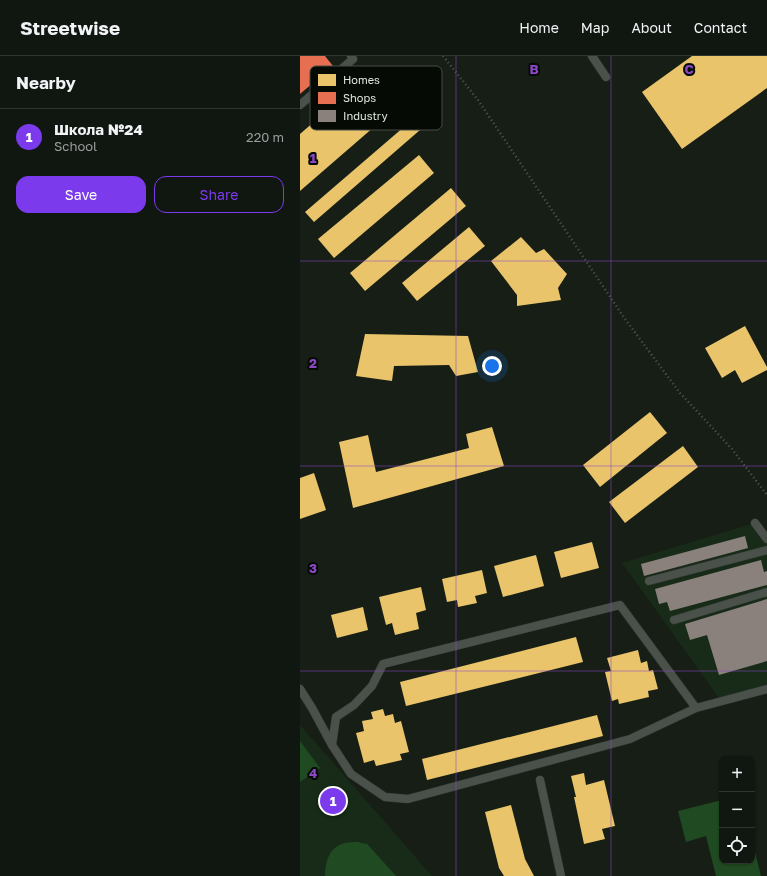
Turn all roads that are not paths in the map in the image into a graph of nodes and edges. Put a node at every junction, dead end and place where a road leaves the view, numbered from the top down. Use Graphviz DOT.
graph roads {
  1 [pos="351,56"];
  2 [pos="592,56"];
  3 [pos="344,66"];
  4 [pos="606,77"];
  5 [pos="310,96"];
  6 [pos="300,105"];
  7 [pos="755,523"];
  8 [pos="767,540"];
  9 [pos="767,550"];
  10 [pos="649,581"];
  11 [pos="767,592"];
  12 [pos="674,620"];
  13 [pos="300,689"];
  14 [pos="767,690"];
  15 [pos="696,708"];
  16 [pos="332,745"];
  17 [pos="540,780"];
  18 [pos="561,876"];
  1 -- 3 [label="lane"];
  2 -- 4 [label="lane"];
  5 -- 6 [label="lane"];
  7 -- 8 [label="lane"];
  9 -- 10 [label="lane"];
  11 -- 12 [label="lane"];
  13 -- 16 [label="lane"];
  14 -- 15 [label="lane"];
  15 -- 16 [label="lane"];
  15 -- 16 [label="lane"];
  17 -- 18 [label="lane"];
}
